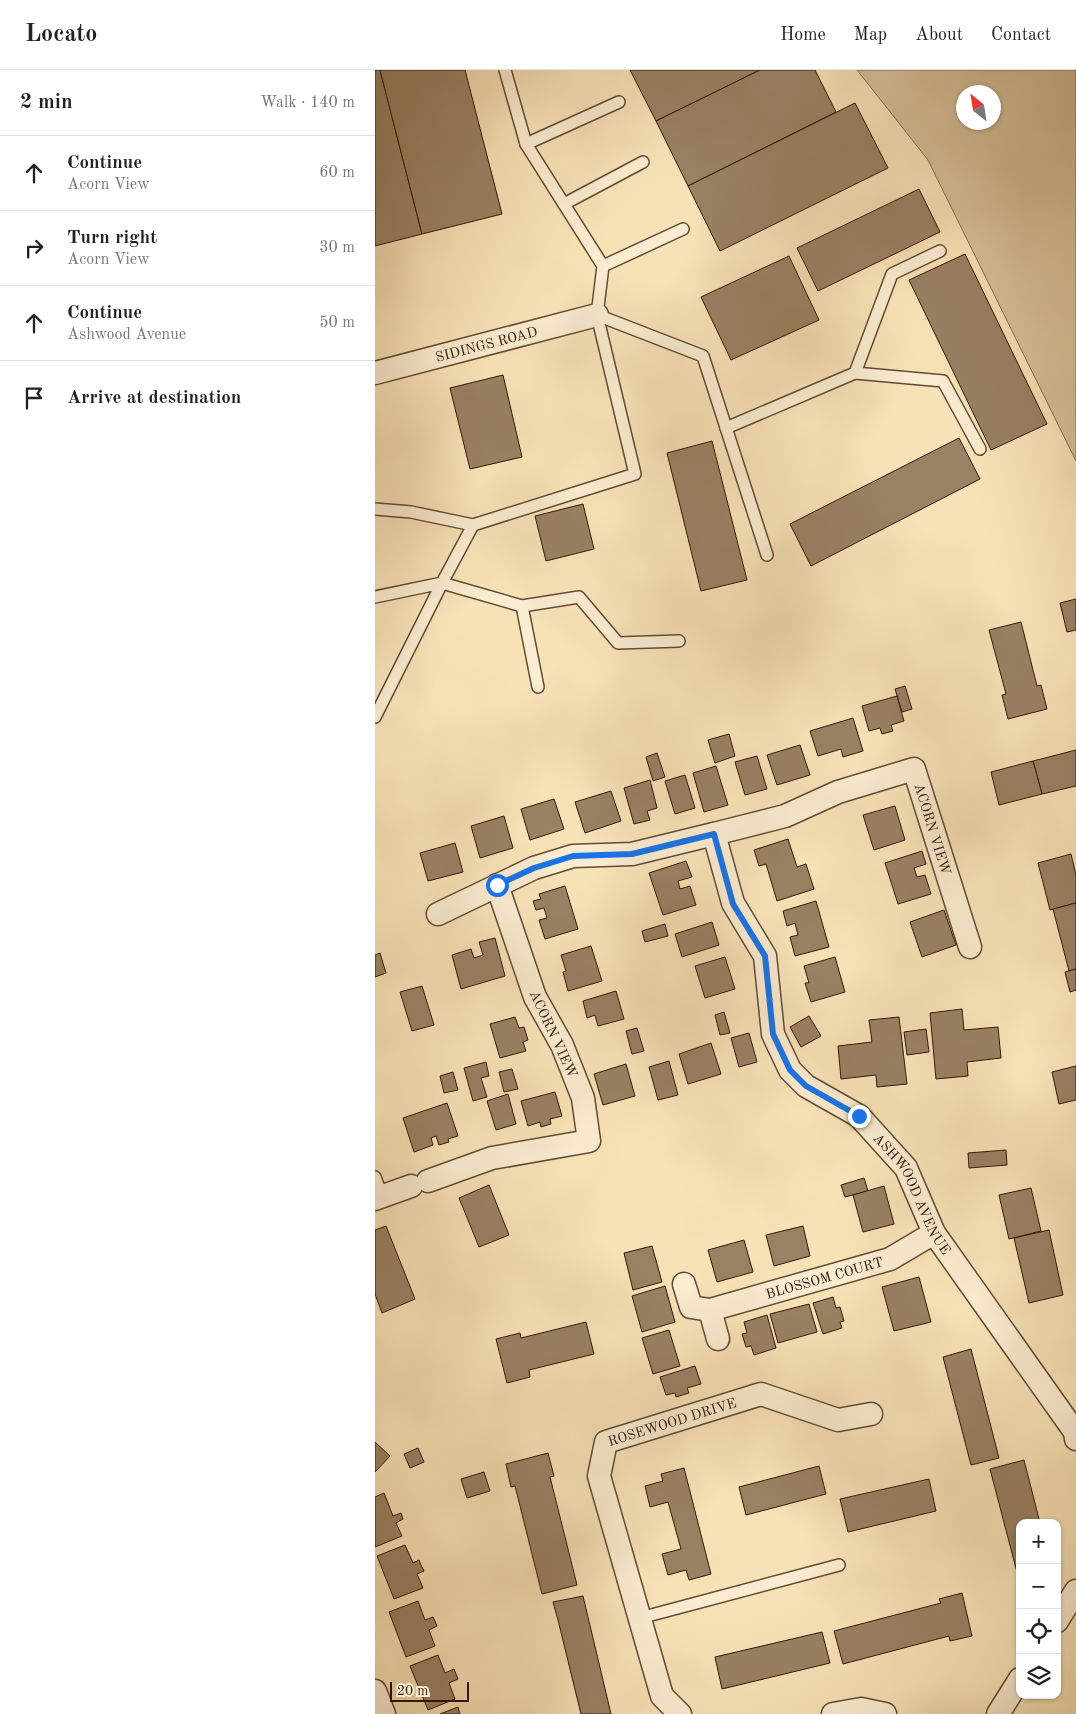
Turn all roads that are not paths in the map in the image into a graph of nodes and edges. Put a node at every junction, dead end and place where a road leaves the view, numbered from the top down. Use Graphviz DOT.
graph roads {
  1 [pos="505,70"];
  2 [pos="619,102"];
  3 [pos="526,144"];
  4 [pos="643,162"];
  5 [pos="564,204"];
  6 [pos="683,229"];
  7 [pos="940,251"];
  8 [pos="603,266"];
  9 [pos="597,315"];
  10 [pos="375,373"];
  11 [pos="855,373"];
  12 [pos="725,428"];
  13 [pos="980,449"];
  14 [pos="375,509"];
  15 [pos="473,525"];
  16 [pos="767,555"];
  17 [pos="442,583"];
  18 [pos="375,597"];
  19 [pos="522,606"];
  20 [pos="679,640"];
  21 [pos="538,687"];
  22 [pos="375,717"];
  23 [pos="714,834"];
  24 [pos="497,885"];
  25 [pos="439,914"];
  26 [pos="970,947"];
  27 [pos="377,1190"];
  28 [pos="934,1233"];
  29 [pos="684,1284"];
  30 [pos="710,1310"];
  31 [pos="717,1339"];
  32 [pos="871,1414"];
  33 [pos="1076,1434"];
  34 [pos="839,1565"];
  35 [pos="1076,1592"];
  36 [pos="1061,1615"];
  37 [pos="640,1618"];
  38 [pos="1016,1686"];
  39 [pos="375,1691"];
  40 [pos="384,1714"];
  41 [pos="680,1714"];
  42 [pos="833,1714"];
  43 [pos="885,1714"];
  44 [pos="998,1714"];
  1 -- 3 [label="lane"];
  2 -- 3 [label="lane"];
  3 -- 5 [label="lane"];
  4 -- 5 [label="lane"];
  5 -- 8 [label="lane"];
  6 -- 8 [label="lane"];
  7 -- 11 [label="lane"];
  8 -- 9 [label="lane"];
  9 -- 10 [label="street, SIDINGS ROAD"];
  9 -- 12 [label="lane"];
  9 -- 15 [label="lane"];
  11 -- 12 [label="lane"];
  11 -- 13 [label="lane"];
  12 -- 16 [label="lane"];
  14 -- 15 [label="lane"];
  15 -- 17 [label="lane"];
  17 -- 18 [label="lane"];
  17 -- 19 [label="lane"];
  17 -- 22 [label="lane"];
  19 -- 20 [label="lane"];
  19 -- 21 [label="lane"];
  23 -- 24 [label="street, ACORN VIEW"];
  23 -- 26 [label="street, ACORN VIEW"];
  23 -- 28 [label="street, ASHWOOD AVENUE"];
  24 -- 25 [label="street, ACORN VIEW"];
  24 -- 27 [label="street, ACORN VIEW"];
  28 -- 30 [label="street, BLOSSOM COURT"];
  28 -- 33 [label="street, ASHWOOD AVENUE"];
  29 -- 30 [label="street"];
  30 -- 31 [label="street"];
  32 -- 37 [label="street, ROSEWOOD DRIVE"];
  34 -- 37 [label="lane"];
  35 -- 36 [label="street"];
  37 -- 41 [label="street, ROSEWOOD DRIVE"];
  38 -- 44 [label="street"];
  39 -- 40 [label="street"];
  42 -- 43 [label="street"];
}
